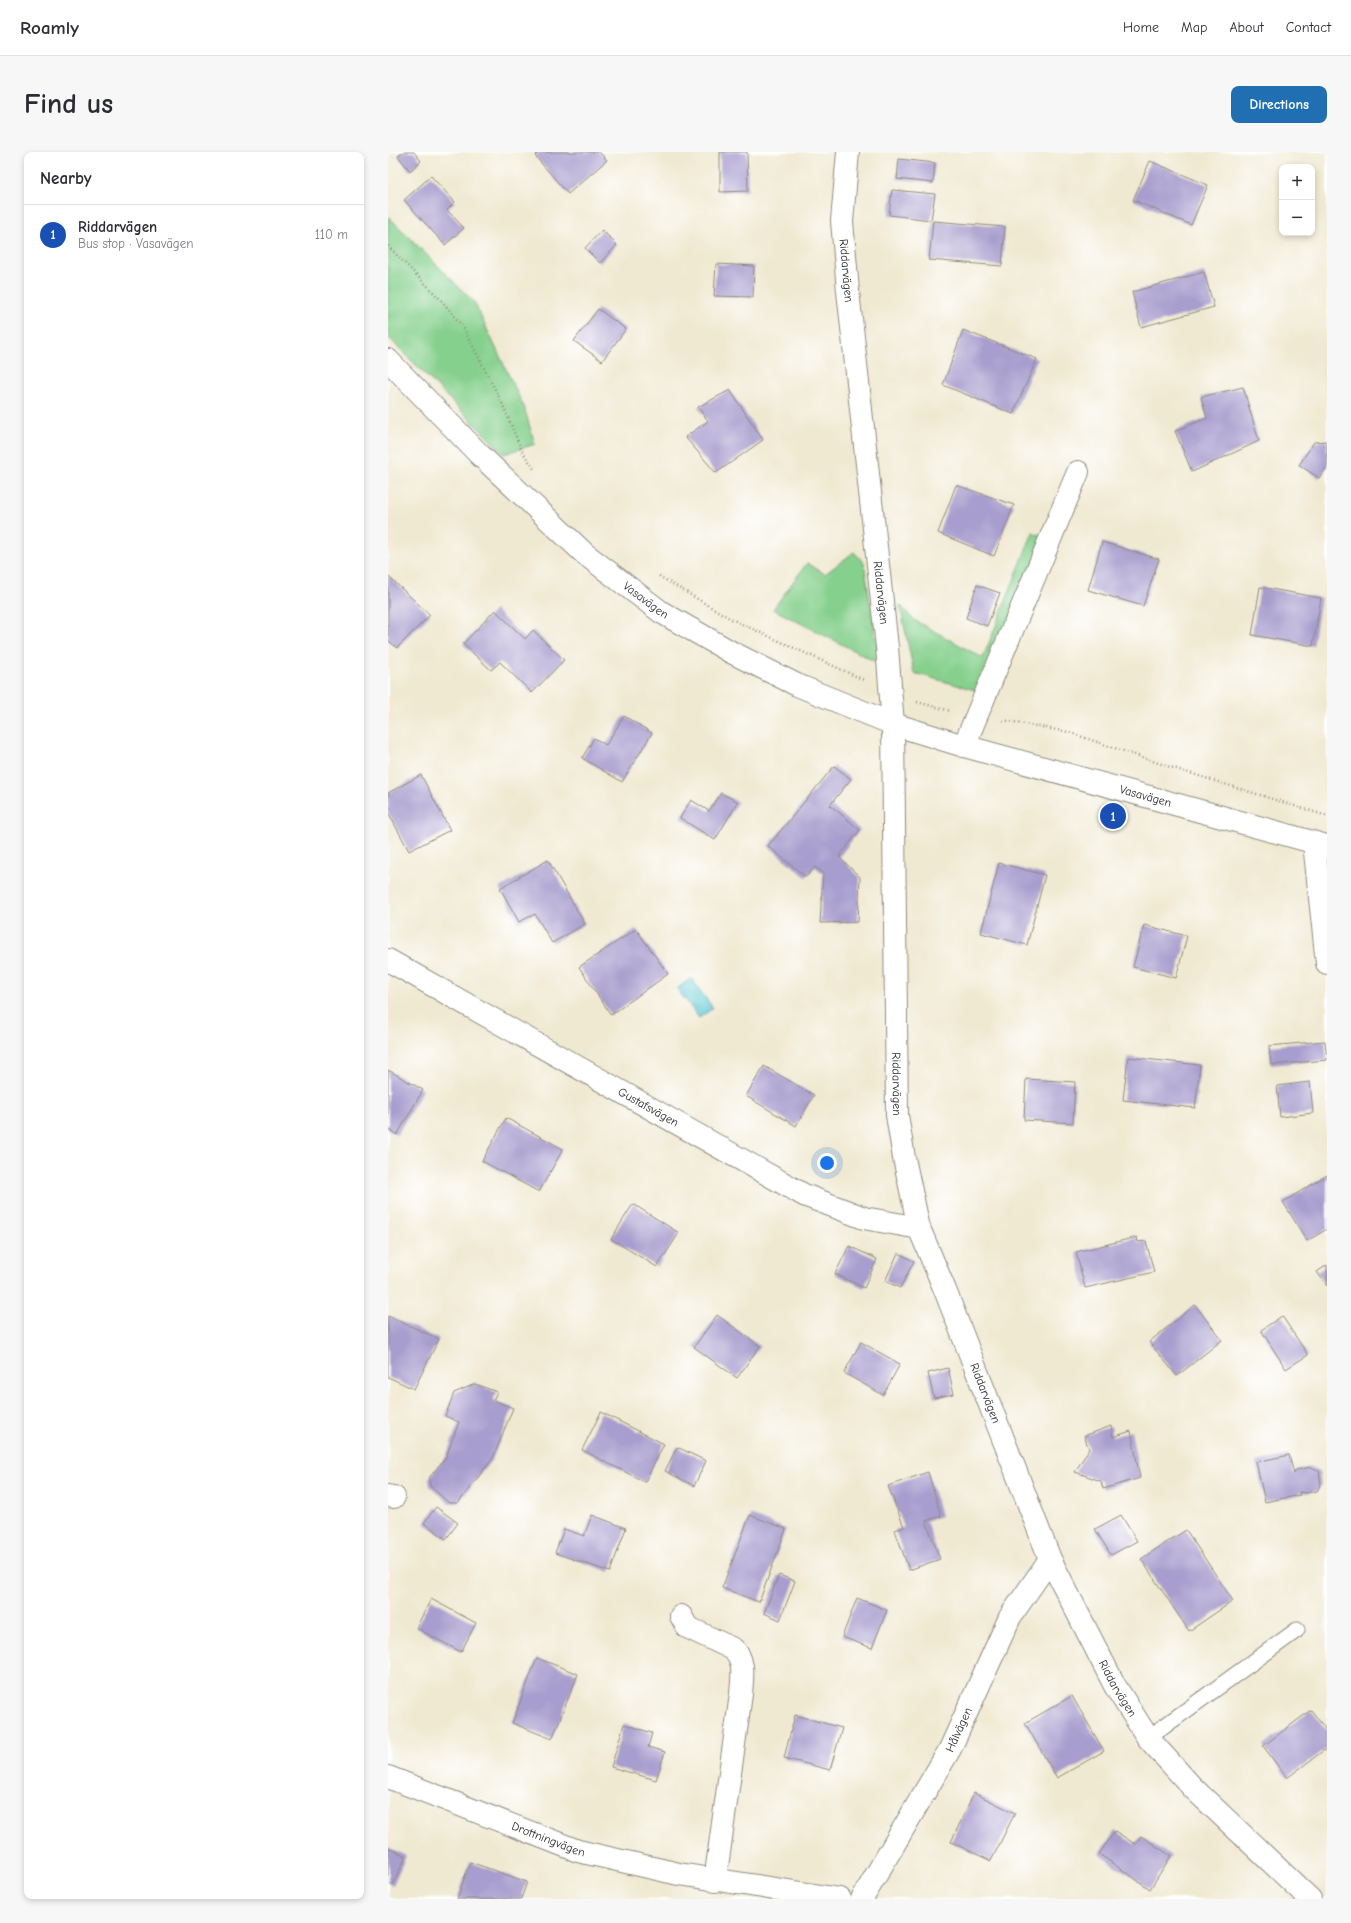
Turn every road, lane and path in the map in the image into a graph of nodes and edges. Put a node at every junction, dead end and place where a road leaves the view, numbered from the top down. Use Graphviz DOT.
graph roads {
  1 [pos="848,152"];
  2 [pos="388,246"];
  3 [pos="388,360"];
  4 [pos="1078,472"];
  5 [pos="539,475"];
  6 [pos="658,576"];
  7 [pos="891,694"];
  8 [pos="977,716"];
  9 [pos="892,724"];
  10 [pos="964,746"];
  11 [pos="1327,816"];
  12 [pos="1320,845"];
  13 [pos="388,960"];
  14 [pos="1327,963"];
  15 [pos="919,1228"];
  16 [pos="1050,1560"];
  17 [pos="681,1616"];
  18 [pos="1297,1630"];
  19 [pos="1148,1738"];
  20 [pos="388,1777"];
  21 [pos="715,1881"];
  22 [pos="840,1899"];
  23 [pos="862,1899"];
  24 [pos="1310,1899"];
  1 -- 7 [label="street, Riddarvägen"];
  2 -- 5 [label="path"];
  3 -- 9 [label="street, Vasavägen"];
  4 -- 8 [label="street"];
  6 -- 7 [label="path"];
  7 -- 8 [label="path"];
  7 -- 9 [label="street, Riddarvägen"];
  8 -- 10 [label="street"];
  8 -- 11 [label="path"];
  9 -- 10 [label="street, Vasavägen"];
  9 -- 15 [label="street, Riddarvägen"];
  10 -- 12 [label="street, Vasavägen"];
  12 -- 14 [label="street"];
  13 -- 15 [label="street, Gustafsvägen"];
  15 -- 16 [label="street, Riddarvägen"];
  16 -- 19 [label="street, Riddarvägen"];
  16 -- 23 [label="street, Hålvägen"];
  17 -- 21 [label="street"];
  18 -- 19 [label="lane"];
  19 -- 24 [label="street, Riddarvägen"];
  20 -- 21 [label="street, Drottningvägen"];
  21 -- 22 [label="street, Drottningvägen"];
}
